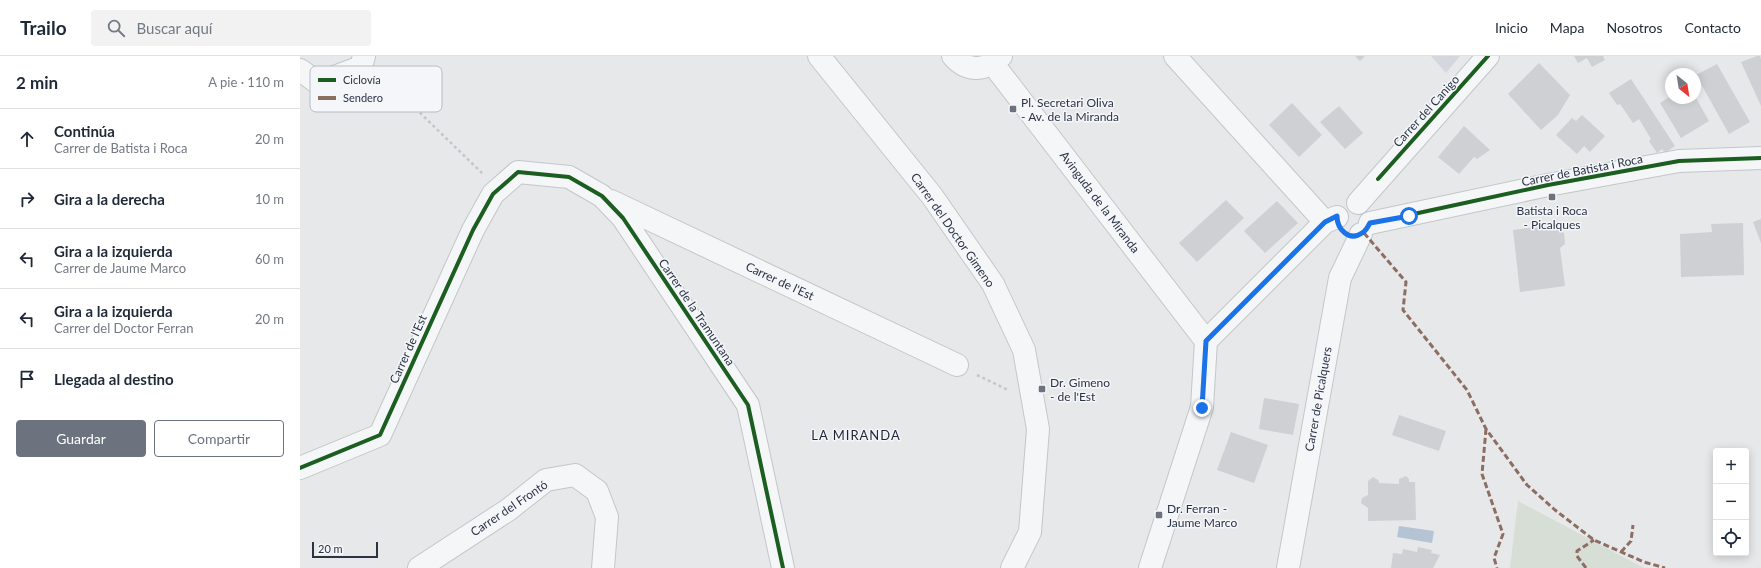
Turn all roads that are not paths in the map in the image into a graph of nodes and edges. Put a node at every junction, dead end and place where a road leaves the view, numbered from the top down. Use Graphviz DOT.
graph roads {
  1 [pos="820,56"];
  2 [pos="953,56"];
  3 [pos="1175,56"];
  4 [pos="1488,56"];
  5 [pos="997,60"];
  6 [pos="300,70"];
  7 [pos="310,77"];
  8 [pos="1761,158"];
  9 [pos="496,192"];
  10 [pos="602,196"];
  11 [pos="1358,203"];
  12 [pos="1331,219"];
  13 [pos="1366,228"];
  14 [pos="1206,341"];
  15 [pos="957,365"];
  16 [pos="300,468"];
  17 [pos="419,568"];
  18 [pos="602,568"];
  19 [pos="783,568"];
  20 [pos="1012,568"];
  21 [pos="1150,568"];
  22 [pos="1288,568"];
  1 -- 20 [label="street, Carrer del Doctor Gimeno"];
  2 -- 5 [label="street"];
  3 -- 12 [label="street"];
  4 -- 11 [label="street, Carrer del Canigo"];
  5 -- 14 [label="street, Avinguda de la Miranda"];
  6 -- 7 [label="street"];
  8 -- 13 [label="street, Carrer de Batista i Roca"];
  9 -- 10 [label="street, Carrer de la Tramuntana"];
  9 -- 16 [label="street, Carrer de l'Est"];
  10 -- 15 [label="street, Carrer de l'Est"];
  10 -- 19 [label="street, Carrer de la Tramuntana"];
  11 -- 12 [label="street"];
  11 -- 13 [label="street"];
  12 -- 13 [label="street"];
  12 -- 14 [label="street"];
  13 -- 22 [label="street, Carrer de Picalquers"];
  14 -- 21 [label="street"];
  17 -- 18 [label="street, Carrer del Frontó"];
}
